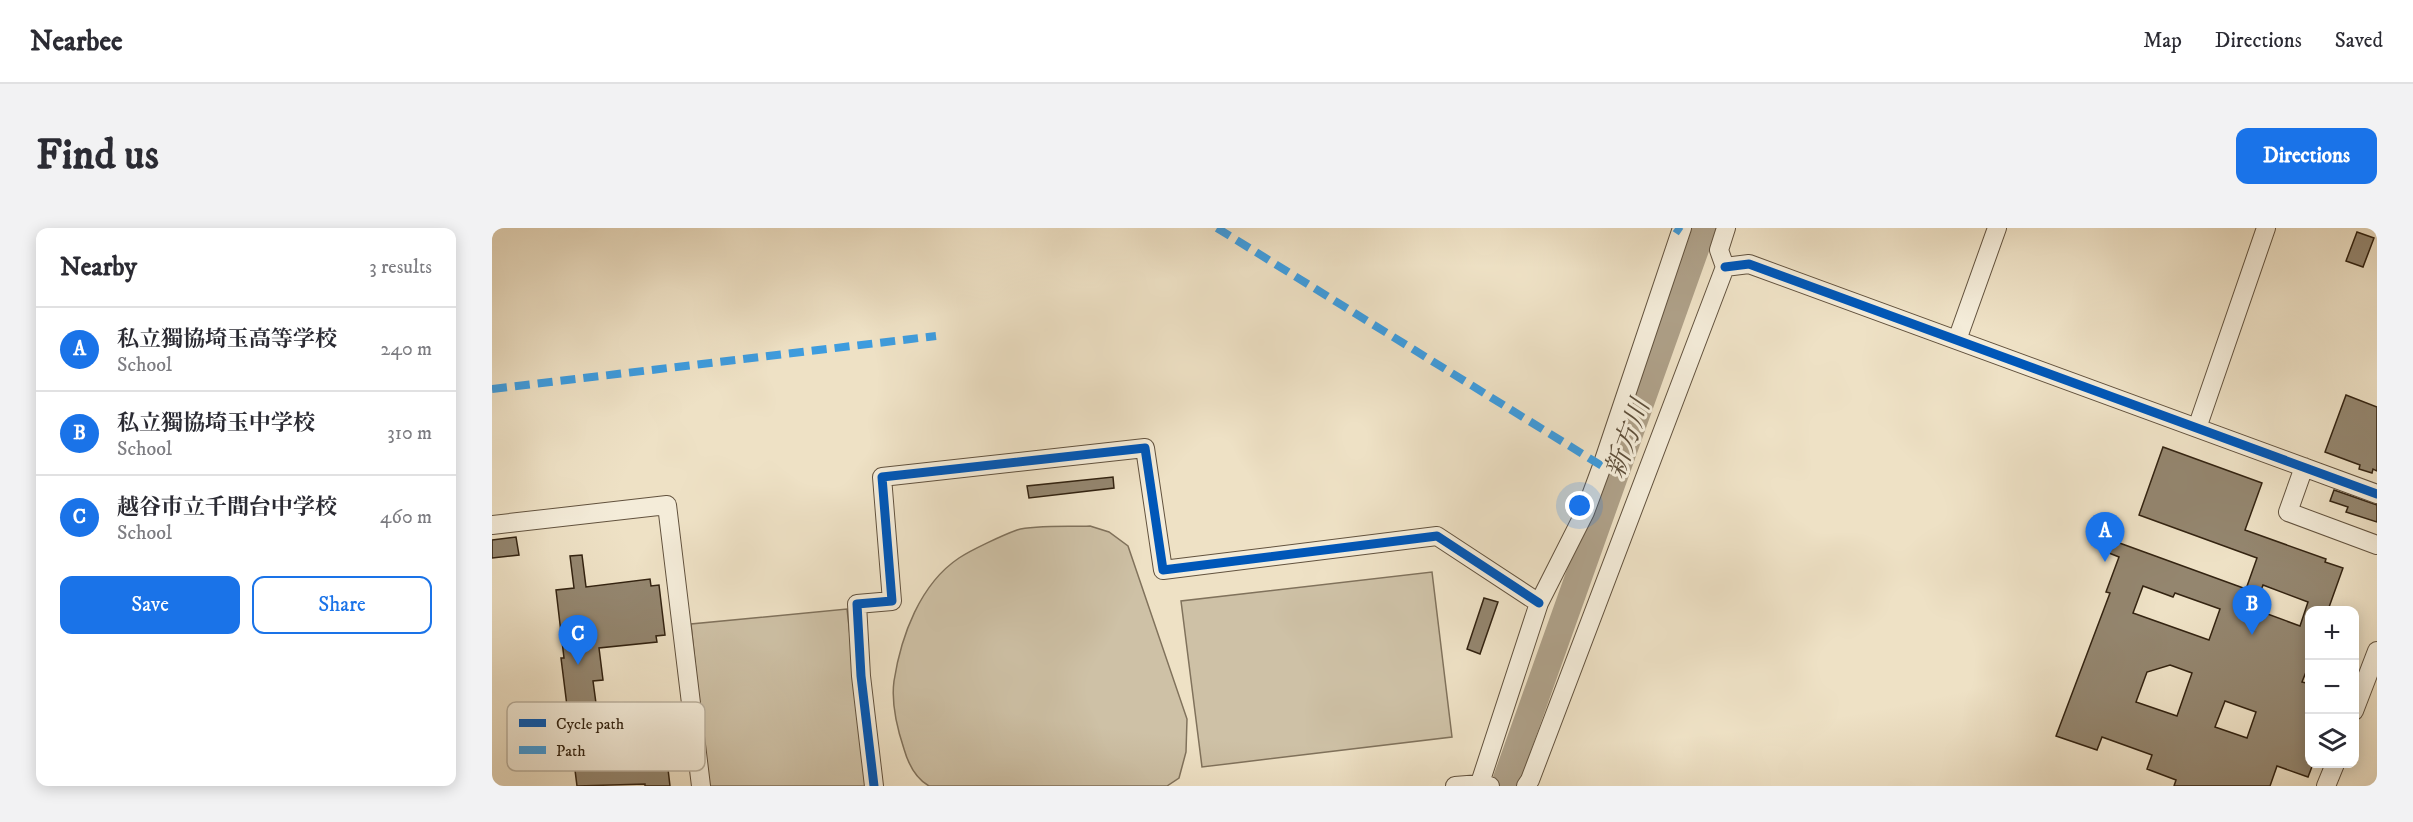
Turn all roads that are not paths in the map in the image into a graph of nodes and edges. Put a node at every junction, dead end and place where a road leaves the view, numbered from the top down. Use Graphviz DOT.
graph roads {
  1 [pos="1682,228"];
  2 [pos="1726,228"];
  3 [pos="1997,228"];
  4 [pos="2266,228"];
  5 [pos="1725,267"];
  6 [pos="1957,340"];
  7 [pos="2197,428"];
  8 [pos="2304,467"];
  9 [pos="2377,494"];
  10 [pos="492,525"];
  11 [pos="2377,546"];
  12 [pos="1539,603"];
  13 [pos="2377,651"];
  14 [pos="2359,700"];
  15 [pos="691,702"];
  16 [pos="2333,768"];
  17 [pos="699,771"];
  18 [pos="1534,784"];
  19 [pos="1483,785"];
  20 [pos="701,786"];
  21 [pos="873,786"];
  22 [pos="1455,786"];
  23 [pos="2326,786"];
  1 -- 12 [label="street"];
  2 -- 5 [label="street"];
  3 -- 6 [label="street"];
  4 -- 7 [label="street"];
  5 -- 6 [label="street"];
  5 -- 18 [label="street"];
  6 -- 7 [label="street"];
  7 -- 8 [label="street"];
  8 -- 9 [label="street"];
  8 -- 11 [label="street"];
  10 -- 15 [label="street"];
  12 -- 19 [label="street"];
  12 -- 21 [label="street"];
  13 -- 14 [label="street"];
  16 -- 23 [label="street"];
  17 -- 20 [label="street"];
  19 -- 22 [label="street"];
}
